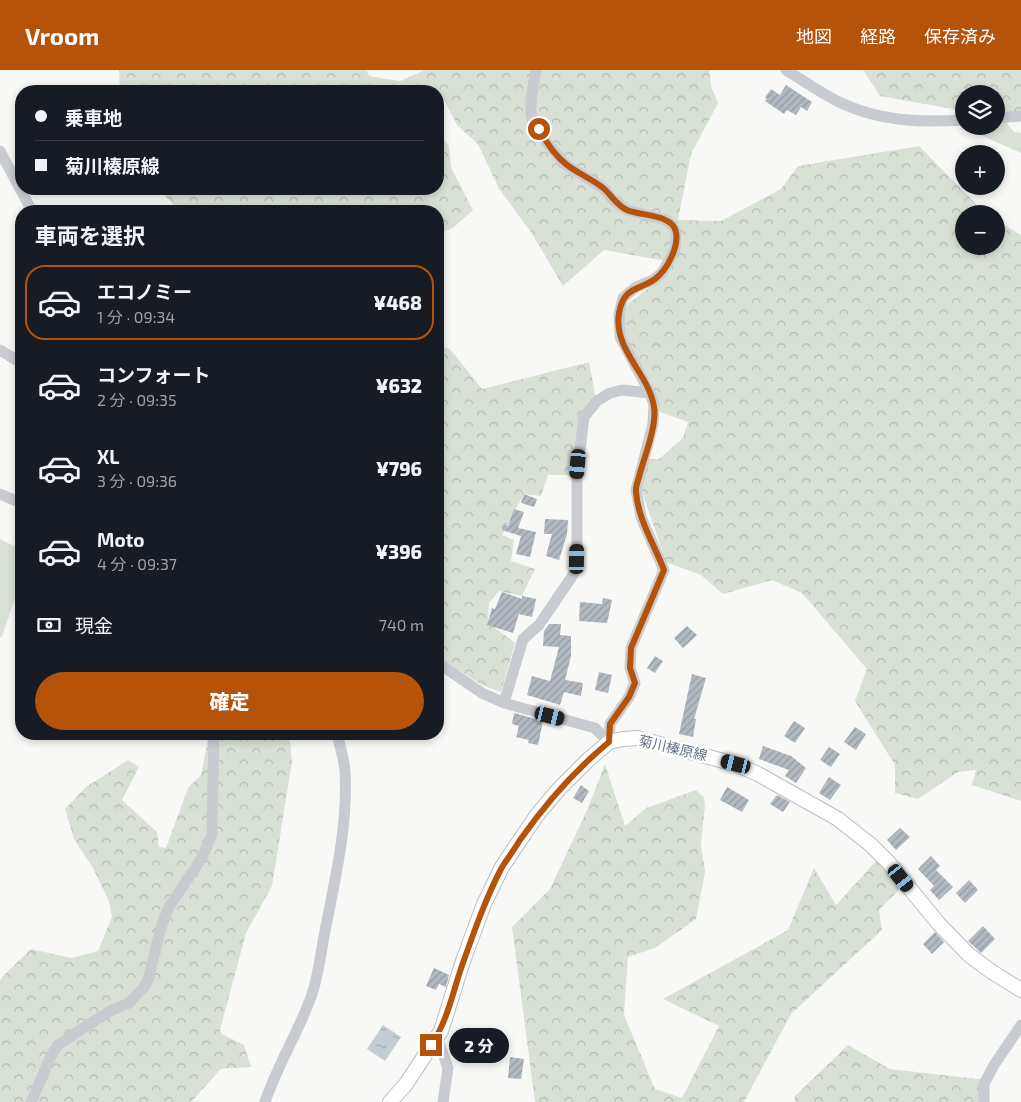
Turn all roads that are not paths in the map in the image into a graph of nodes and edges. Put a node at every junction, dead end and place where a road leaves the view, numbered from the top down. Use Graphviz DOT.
graph roads {
  1 [pos="536,70"];
  2 [pos="786,70"];
  3 [pos="1021,116"];
  4 [pos="1005,117"];
  5 [pos="955,121"];
  6 [pos="0,151"];
  7 [pos="15,179"];
  8 [pos="0,350"];
  9 [pos="15,359"];
  10 [pos="650,393"];
  11 [pos="0,494"];
  12 [pos="15,500"];
  13 [pos="444,667"];
  14 [pos="504,703"];
  15 [pos="214,740"];
  16 [pos="338,740"];
  17 [pos="609,742"];
  18 [pos="1021,990"];
  19 [pos="1021,1024"];
  20 [pos="437,1037"];
  21 [pos="30,1102"];
  22 [pos="265,1102"];
  23 [pos="390,1102"];
  24 [pos="443,1102"];
  25 [pos="984,1102"];
  1 -- 10 [label="street"];
  2 -- 5 [label="street"];
  3 -- 4 [label="street"];
  6 -- 7 [label="street"];
  8 -- 9 [label="street"];
  10 -- 14 [label="street"];
  10 -- 17 [label="street"];
  11 -- 12 [label="street"];
  13 -- 14 [label="street"];
  14 -- 17 [label="street"];
  15 -- 21 [label="street"];
  16 -- 22 [label="street"];
  17 -- 18 [label="main road, 菊川榛原線"];
  17 -- 20 [label="main road"];
  19 -- 25 [label="street"];
  20 -- 23 [label="main road"];
  20 -- 24 [label="street"];
}
